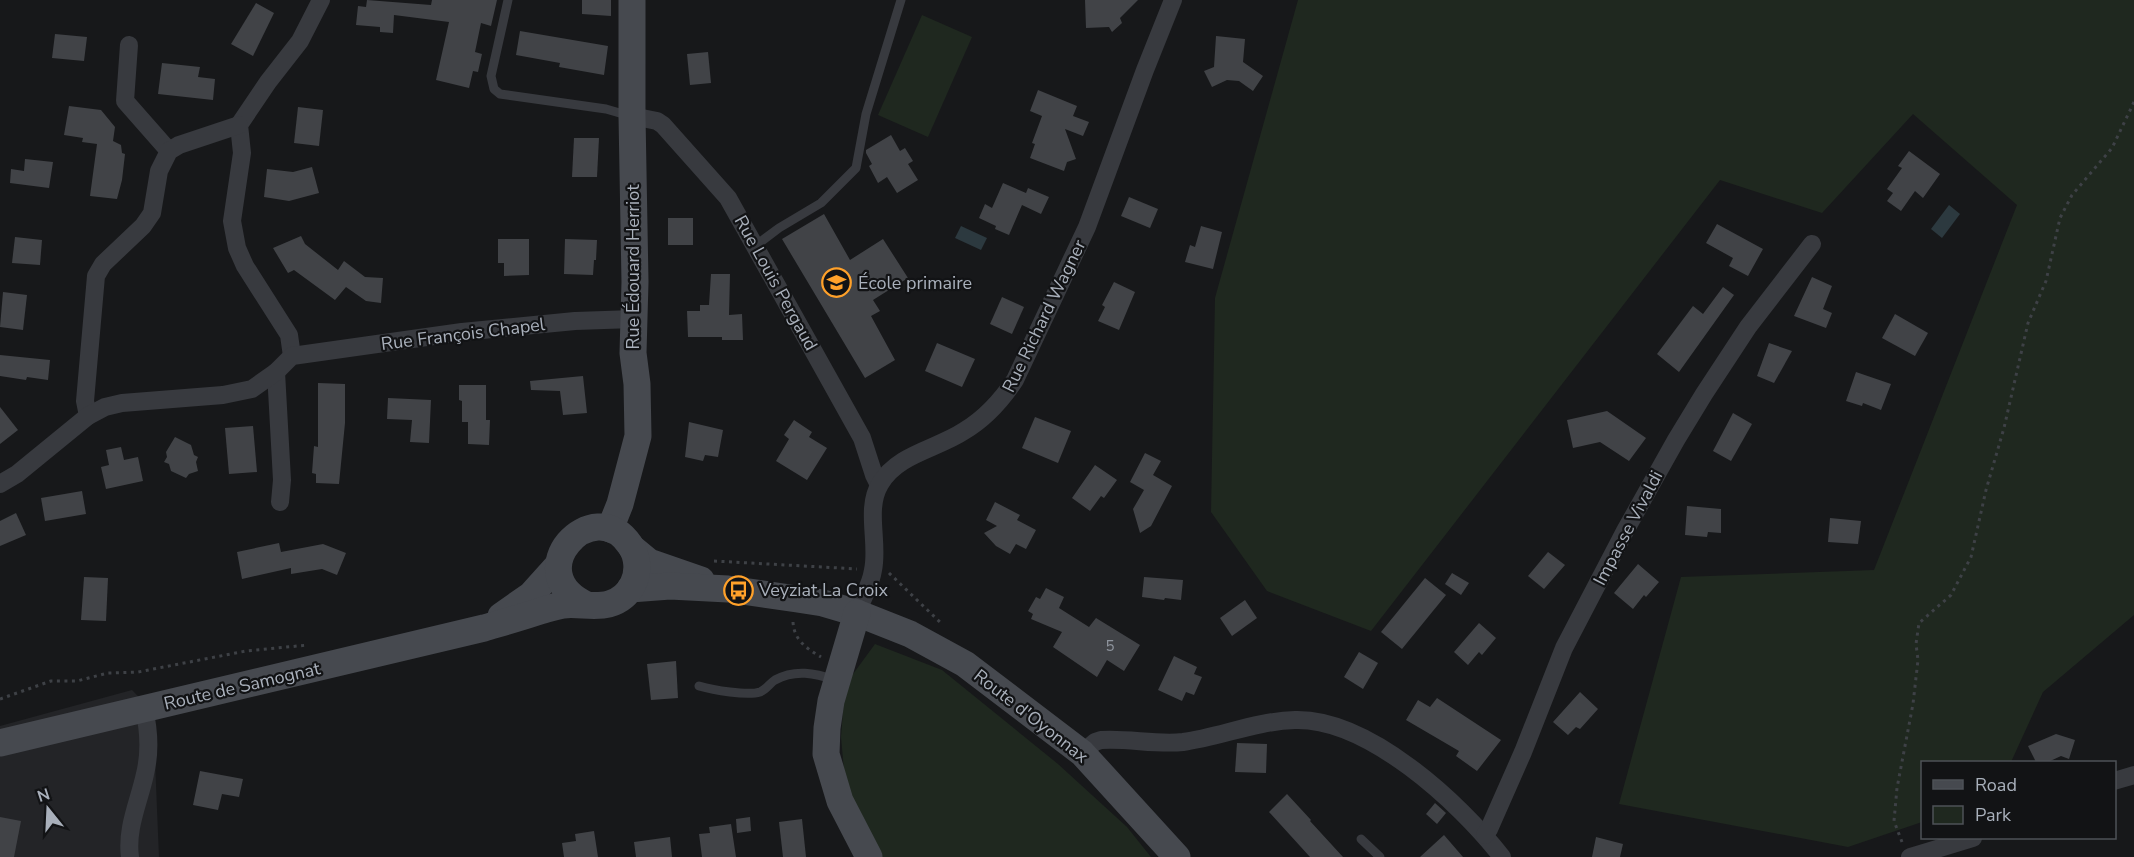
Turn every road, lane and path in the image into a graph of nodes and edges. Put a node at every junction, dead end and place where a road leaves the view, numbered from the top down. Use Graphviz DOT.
graph roads {
  1 [pos="321,0"];
  2 [pos="508,0"];
  3 [pos="632,0"];
  4 [pos="901,0"];
  5 [pos="1173,0"];
  6 [pos="129,45"];
  7 [pos="2134,102"];
  8 [pos="632,116"];
  9 [pos="239,125"];
  10 [pos="169,151"];
  11 [pos="1812,244"];
  12 [pos="755,246"];
  13 [pos="634,319"];
  14 [pos="292,356"];
  15 [pos="276,372"];
  16 [pos="88,416"];
  17 [pos="0,484"];
  18 [pos="879,485"];
  19 [pos="279,502"];
  20 [pos="610,530"];
  21 [pos="633,548"];
  22 [pos="709,561"];
  23 [pos="558,565"];
  24 [pos="874,569"];
  25 [pos="630,589"];
  26 [pos="728,589"];
  27 [pos="587,605"];
  28 [pos="857,613"];
  29 [pos="484,628"];
  30 [pos="945,628"];
  31 [pos="316,645"];
  32 [pos="837,681"];
  33 [pos="699,686"];
  34 [pos="0,699"];
  35 [pos="144,709"];
  36 [pos="0,743"];
  37 [pos="1082,753"];
  38 [pos="2134,775"];
  39 [pos="2116,781"];
  40 [pos="1485,835"];
  41 [pos="1362,838"];
  42 [pos="1964,839"];
  43 [pos="1907,851"];
  44 [pos="130,857"];
  45 [pos="868,857"];
  46 [pos="1177,857"];
  47 [pos="1380,857"];
  48 [pos="1502,857"];
  1 -- 9 [label="street"];
  2 -- 8 [label="lane"];
  3 -- 8 [label="main road, Rue Édouard Herriot"];
  4 -- 12 [label="lane"];
  5 -- 18 [label="street, Rue Richard Wagner"];
  6 -- 10 [label="street"];
  7 -- 43 [label="path"];
  8 -- 12 [label="street, Rue Louis Pergaud"];
  8 -- 13 [label="main road, Rue Édouard Herriot"];
  9 -- 10 [label="street"];
  9 -- 14 [label="street"];
  10 -- 16 [label="street"];
  11 -- 40 [label="street, Impasse Vivaldi"];
  12 -- 18 [label="street, Rue Louis Pergaud"];
  13 -- 14 [label="street, Rue François Chapel"];
  13 -- 20 [label="main road, Rue Édouard Herriot"];
  14 -- 15 [label="street"];
  15 -- 16 [label="street"];
  15 -- 19 [label="street"];
  16 -- 17 [label="street"];
  18 -- 24 [label="street"];
  20 -- 21 [label="main road"];
  20 -- 23 [label="main road"];
  21 -- 25 [label="main road"];
  21 -- 26 [label="main road"];
  22 -- 24 [label="path"];
  23 -- 27 [label="main road"];
  23 -- 29 [label="main road, Route de Samognat"];
  24 -- 28 [label="street"];
  24 -- 30 [label="path"];
  25 -- 26 [label="main road"];
  25 -- 27 [label="main road"];
  26 -- 28 [label="main road"];
  27 -- 29 [label="main road, Route de Samognat"];
  28 -- 32 [label="main road"];
  28 -- 37 [label="main road, Route d'Oyonnax"];
  29 -- 35 [label="main road, Route de Samognat"];
  31 -- 34 [label="path"];
  32 -- 33 [label="lane"];
  32 -- 45 [label="main road"];
  35 -- 36 [label="main road, Route de Samognat"];
  35 -- 44 [label="street"];
  37 -- 40 [label="street"];
  37 -- 46 [label="main road, Route d'Oyonnax"];
  38 -- 39 [label="street"];
  40 -- 48 [label="street"];
  41 -- 47 [label="lane"];
  42 -- 43 [label="street"];
}
